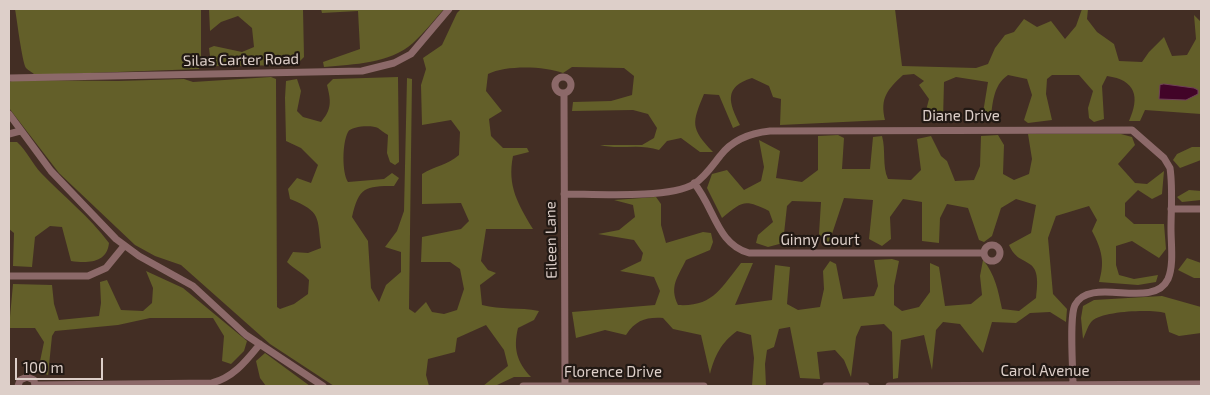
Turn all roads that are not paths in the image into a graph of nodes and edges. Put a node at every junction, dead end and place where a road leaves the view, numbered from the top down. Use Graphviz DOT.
graph roads {
  1 [pos="449,9"];
  2 [pos="9,78"];
  3 [pos="564,94"];
  4 [pos="9,114"];
  5 [pos="20,131"];
  6 [pos="9,134"];
  7 [pos="694,183"];
  8 [pos="564,194"];
  9 [pos="1171,209"];
  10 [pos="1201,209"];
  11 [pos="124,246"];
  12 [pos="984,253"];
  13 [pos="9,276"];
  14 [pos="260,344"];
  15 [pos="1201,384"];
  16 [pos="146,385"];
  17 [pos="1073,385"];
  18 [pos="18,386"];
  19 [pos="35,386"];
  20 [pos="323,386"];
  21 [pos="522,386"];
  22 [pos="566,386"];
  23 [pos="704,386"];
  24 [pos="826,386"];
  25 [pos="866,386"];
  26 [pos="889,386"];
  1 -- 2 [label="street, Silas Carter Road"];
  3 -- 8 [label="street, Eileen Lane"];
  4 -- 5 [label="street"];
  5 -- 6 [label="street"];
  5 -- 11 [label="street"];
  7 -- 8 [label="street, Diane Drive"];
  7 -- 9 [label="street, Diane Drive"];
  7 -- 12 [label="street, Ginny Court"];
  8 -- 22 [label="street, Eileen Lane"];
  9 -- 10 [label="street"];
  9 -- 17 [label="street, Diane Drive"];
  11 -- 13 [label="street"];
  11 -- 14 [label="street"];
  14 -- 16 [label="street"];
  14 -- 20 [label="street"];
  15 -- 17 [label="street, Carol Avenue"];
  16 -- 19 [label="street"];
  17 -- 26 [label="street, Carol Avenue"];
  18 -- 19 [label="street"];
  21 -- 22 [label="street, Florence Drive"];
  22 -- 23 [label="street, Florence Drive"];
  24 -- 25 [label="street"];
}
